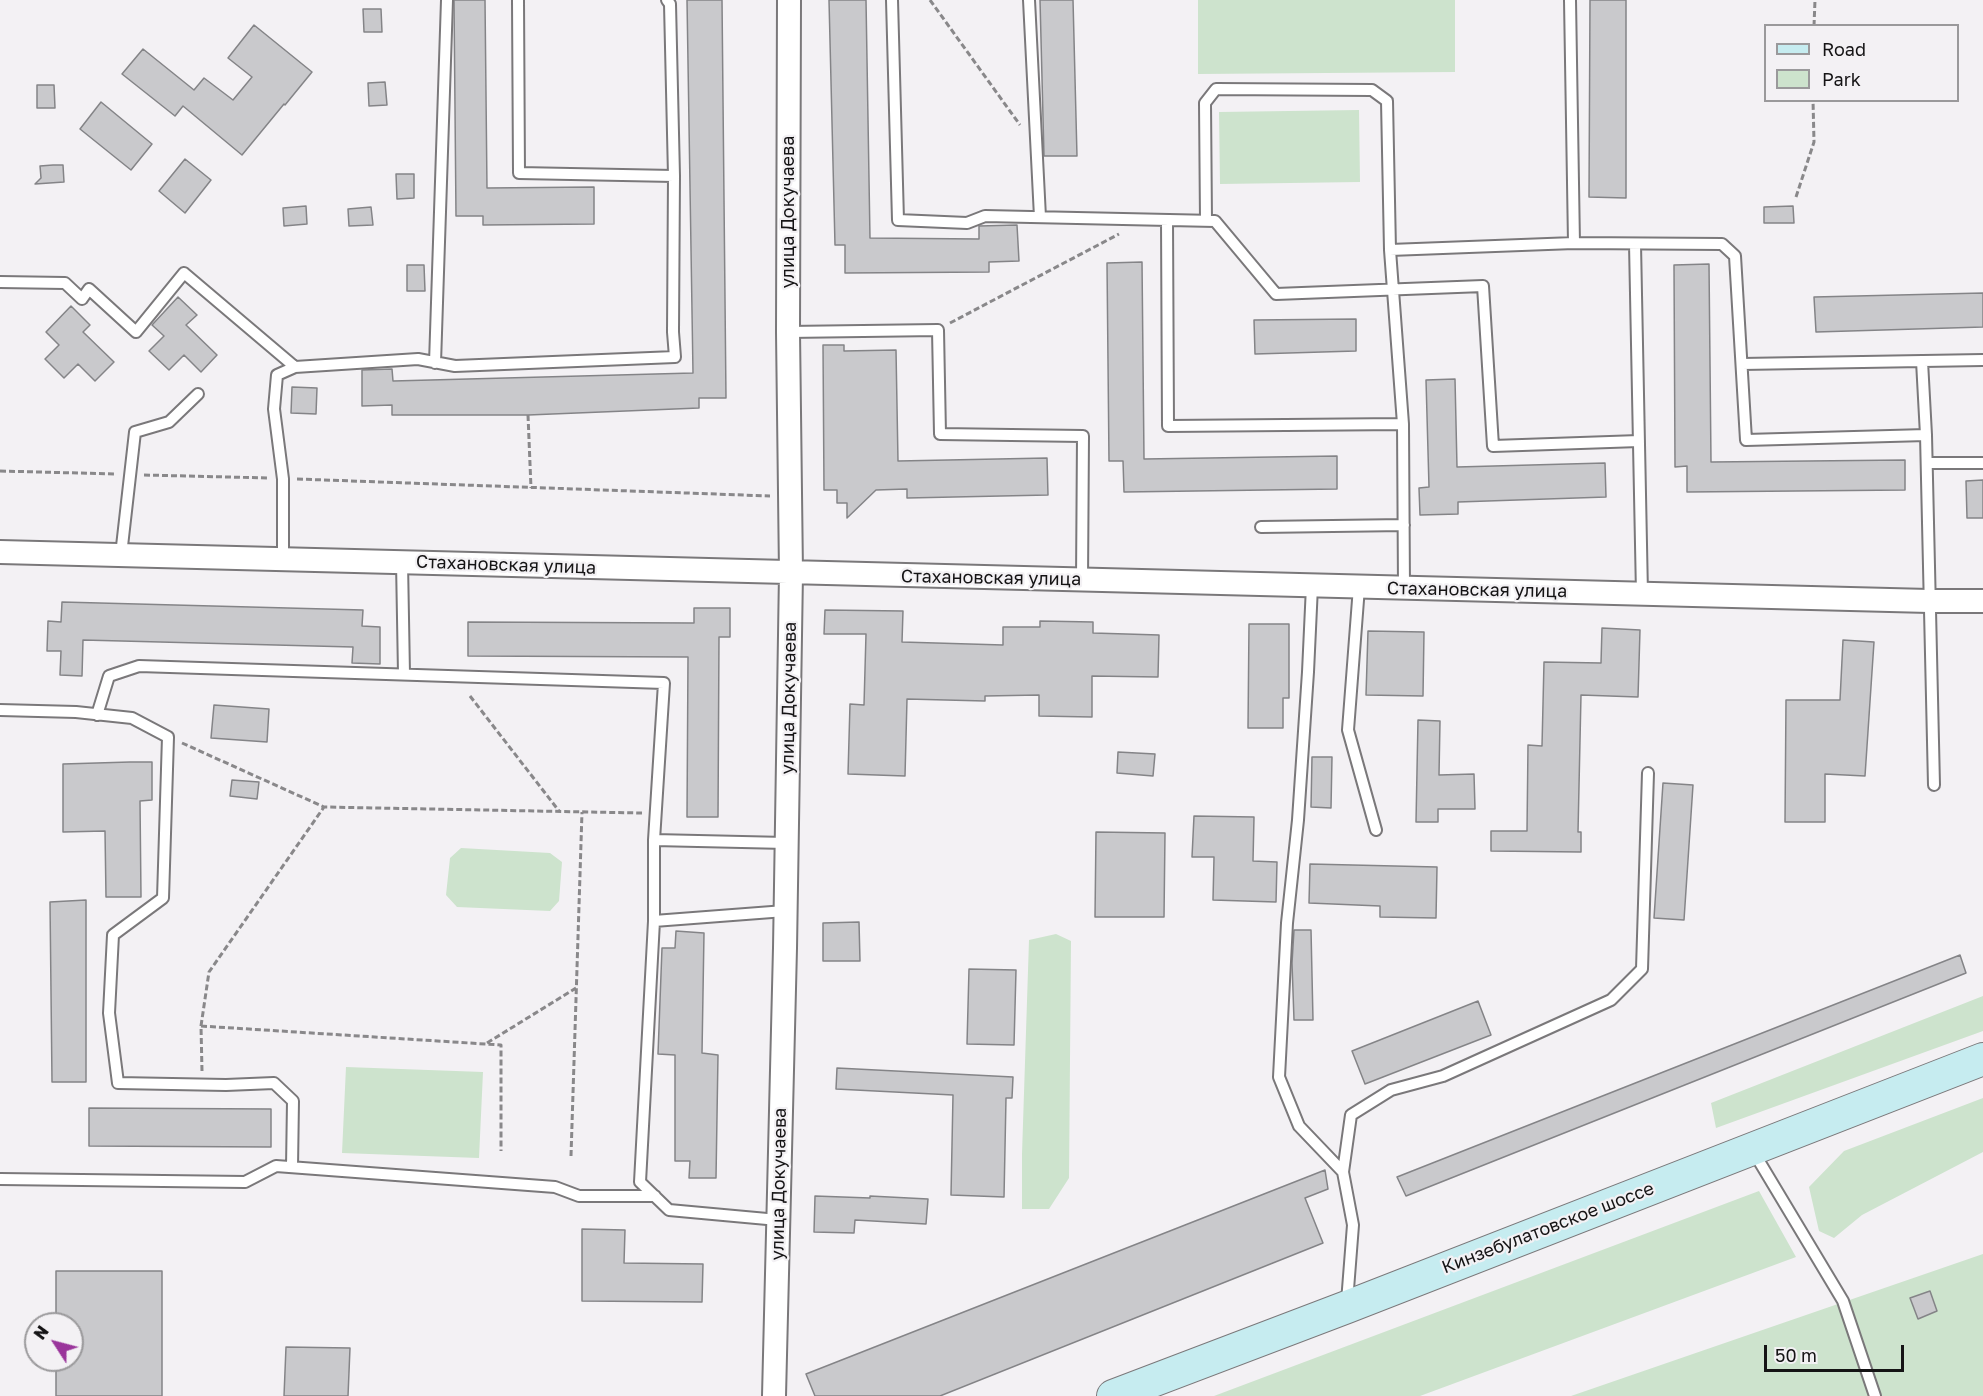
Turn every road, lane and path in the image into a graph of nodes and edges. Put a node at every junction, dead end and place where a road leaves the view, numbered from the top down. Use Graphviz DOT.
graph roads {
  1 [pos="447,0"];
  2 [pos="518,0"];
  3 [pos="667,0"];
  4 [pos="789,0"];
  5 [pos="892,0"];
  6 [pos="930,0"];
  7 [pos="1029,0"];
  8 [pos="1570,0"];
  9 [pos="1815,0"];
  10 [pos="1814,24"];
  11 [pos="1813,102"];
  12 [pos="1036,146"];
  13 [pos="674,176"];
  14 [pos="1796,197"];
  15 [pos="1040,217"];
  16 [pos="1146,219"];
  17 [pos="1167,220"];
  18 [pos="1206,220"];
  19 [pos="1574,243"];
  20 [pos="1635,244"];
  21 [pos="1390,250"];
  22 [pos="0,282"];
  23 [pos="1394,288"];
  24 [pos="938,330"];
  25 [pos="788,332"];
  26 [pos="1983,360"];
  27 [pos="1922,361"];
  28 [pos="435,363"];
  29 [pos="1742,364"];
  30 [pos="295,367"];
  31 [pos="198,394"];
  32 [pos="528,416"];
  33 [pos="1403,424"];
  34 [pos="1926,435"];
  35 [pos="1639,441"];
  36 [pos="1927,463"];
  37 [pos="1983,463"];
  38 [pos="0,471"];
  39 [pos="130,474"];
  40 [pos="283,479"];
  41 [pos="531,488"];
  42 [pos="790,496"];
  43 [pos="1404,525"];
  44 [pos="1261,527"];
  45 [pos="0,552"];
  46 [pos="121,555"];
  47 [pos="283,559"];
  48 [pos="402,562"];
  49 [pos="791,573"];
  50 [pos="1082,580"];
  51 [pos="1312,586"];
  52 [pos="1359,587"];
  53 [pos="1404,588"];
  54 [pos="1642,594"];
  55 [pos="1929,601"];
  56 [pos="1983,601"];
  57 [pos="404,674"];
  58 [pos="470,696"];
  59 [pos="0,710"];
  60 [pos="97,715"];
  61 [pos="168,737"];
  62 [pos="1648,773"];
  63 [pos="1934,785"];
  64 [pos="324,807"];
  65 [pos="559,811"];
  66 [pos="582,812"];
  67 [pos="656,813"];
  68 [pos="1376,830"];
  69 [pos="654,840"];
  70 [pos="786,843"];
  71 [pos="785,911"];
  72 [pos="654,921"];
  73 [pos="576,988"];
  74 [pos="201,1026"];
  75 [pos="486,1044"];
  76 [pos="1983,1059"];
  77 [pos="202,1084"];
  78 [pos="1752,1148"];
  79 [pos="501,1151"];
  80 [pos="571,1156"];
  81 [pos="292,1167"];
  82 [pos="1344,1172"];
  83 [pos="0,1179"];
  84 [pos="655,1196"];
  85 [pos="778,1220"];
  86 [pos="1347,1308"];
  87 [pos="774,1396"];
  88 [pos="1113,1396"];
  89 [pos="1875,1396"];
  1 -- 28 [label="lane"];
  2 -- 13 [label="lane"];
  3 -- 13 [label="lane"];
  4 -- 25 [label="street, улица Докучаева"];
  5 -- 15 [label="lane"];
  6 -- 12 [label="path"];
  7 -- 12 [label="lane"];
  8 -- 19 [label="lane"];
  9 -- 10 [label="path"];
  11 -- 14 [label="path"];
  12 -- 15 [label="lane"];
  13 -- 28 [label="lane"];
  15 -- 16 [label="lane"];
  16 -- 17 [label="lane"];
  16 -- 24 [label="path"];
  17 -- 18 [label="lane"];
  17 -- 33 [label="lane"];
  18 -- 21 [label="lane"];
  18 -- 23 [label="lane"];
  19 -- 20 [label="lane"];
  19 -- 21 [label="lane"];
  20 -- 29 [label="lane"];
  20 -- 35 [label="lane"];
  21 -- 23 [label="lane"];
  22 -- 30 [label="lane"];
  23 -- 33 [label="lane"];
  23 -- 35 [label="lane"];
  24 -- 25 [label="lane"];
  24 -- 50 [label="lane"];
  25 -- 42 [label="street, улица Докучаева"];
  26 -- 27 [label="lane"];
  27 -- 29 [label="lane"];
  27 -- 34 [label="lane"];
  28 -- 30 [label="lane"];
  29 -- 34 [label="lane"];
  30 -- 40 [label="lane"];
  31 -- 39 [label="lane"];
  32 -- 41 [label="path"];
  33 -- 43 [label="lane"];
  34 -- 36 [label="lane"];
  35 -- 54 [label="lane"];
  36 -- 37 [label="lane"];
  36 -- 55 [label="lane"];
  38 -- 39 [label="path"];
  39 -- 40 [label="path"];
  39 -- 46 [label="lane"];
  40 -- 41 [label="path"];
  40 -- 47 [label="lane"];
  41 -- 42 [label="path"];
  42 -- 49 [label="street, улица Докучаева"];
  43 -- 44 [label="lane"];
  43 -- 53 [label="lane"];
  45 -- 46 [label="street, Стахановская улица"];
  46 -- 47 [label="street, Стахановская улица"];
  47 -- 48 [label="street, Стахановская улица"];
  48 -- 49 [label="street, Стахановская улица"];
  48 -- 57 [label="lane"];
  49 -- 50 [label="street, Стахановская улица"];
  49 -- 70 [label="street, улица Докучаева"];
  50 -- 51 [label="street, Стахановская улица"];
  51 -- 52 [label="street, Стахановская улица"];
  51 -- 82 [label="lane"];
  52 -- 53 [label="street, Стахановская улица"];
  52 -- 68 [label="lane"];
  53 -- 54 [label="street, Стахановская улица"];
  54 -- 55 [label="street, Стахановская улица"];
  55 -- 56 [label="street, Стахановская улица"];
  55 -- 63 [label="lane"];
  57 -- 60 [label="lane"];
  57 -- 67 [label="lane"];
  58 -- 65 [label="path"];
  59 -- 60 [label="lane"];
  60 -- 61 [label="lane"];
  61 -- 64 [label="path"];
  61 -- 77 [label="lane"];
  62 -- 82 [label="lane"];
  64 -- 65 [label="path"];
  64 -- 74 [label="path"];
  65 -- 66 [label="path"];
  66 -- 67 [label="path"];
  66 -- 73 [label="path"];
  67 -- 69 [label="lane"];
  69 -- 70 [label="lane"];
  69 -- 72 [label="lane"];
  70 -- 71 [label="street, улица Докучаева"];
  71 -- 72 [label="lane"];
  71 -- 85 [label="street, улица Докучаева"];
  72 -- 84 [label="lane"];
  73 -- 75 [label="path"];
  73 -- 80 [label="path"];
  74 -- 75 [label="path"];
  74 -- 77 [label="path"];
  75 -- 79 [label="path"];
  76 -- 78 [label="main road, Кинзебулатовское шоссе"];
  77 -- 81 [label="lane"];
  78 -- 86 [label="main road, Кинзебулатовское шоссе"];
  78 -- 89 [label="lane"];
  81 -- 83 [label="lane"];
  81 -- 84 [label="lane"];
  82 -- 86 [label="lane"];
  84 -- 85 [label="lane"];
  85 -- 87 [label="street, улица Докучаева"];
  86 -- 88 [label="main road, Кинзебулатовское шоссе"];
}
